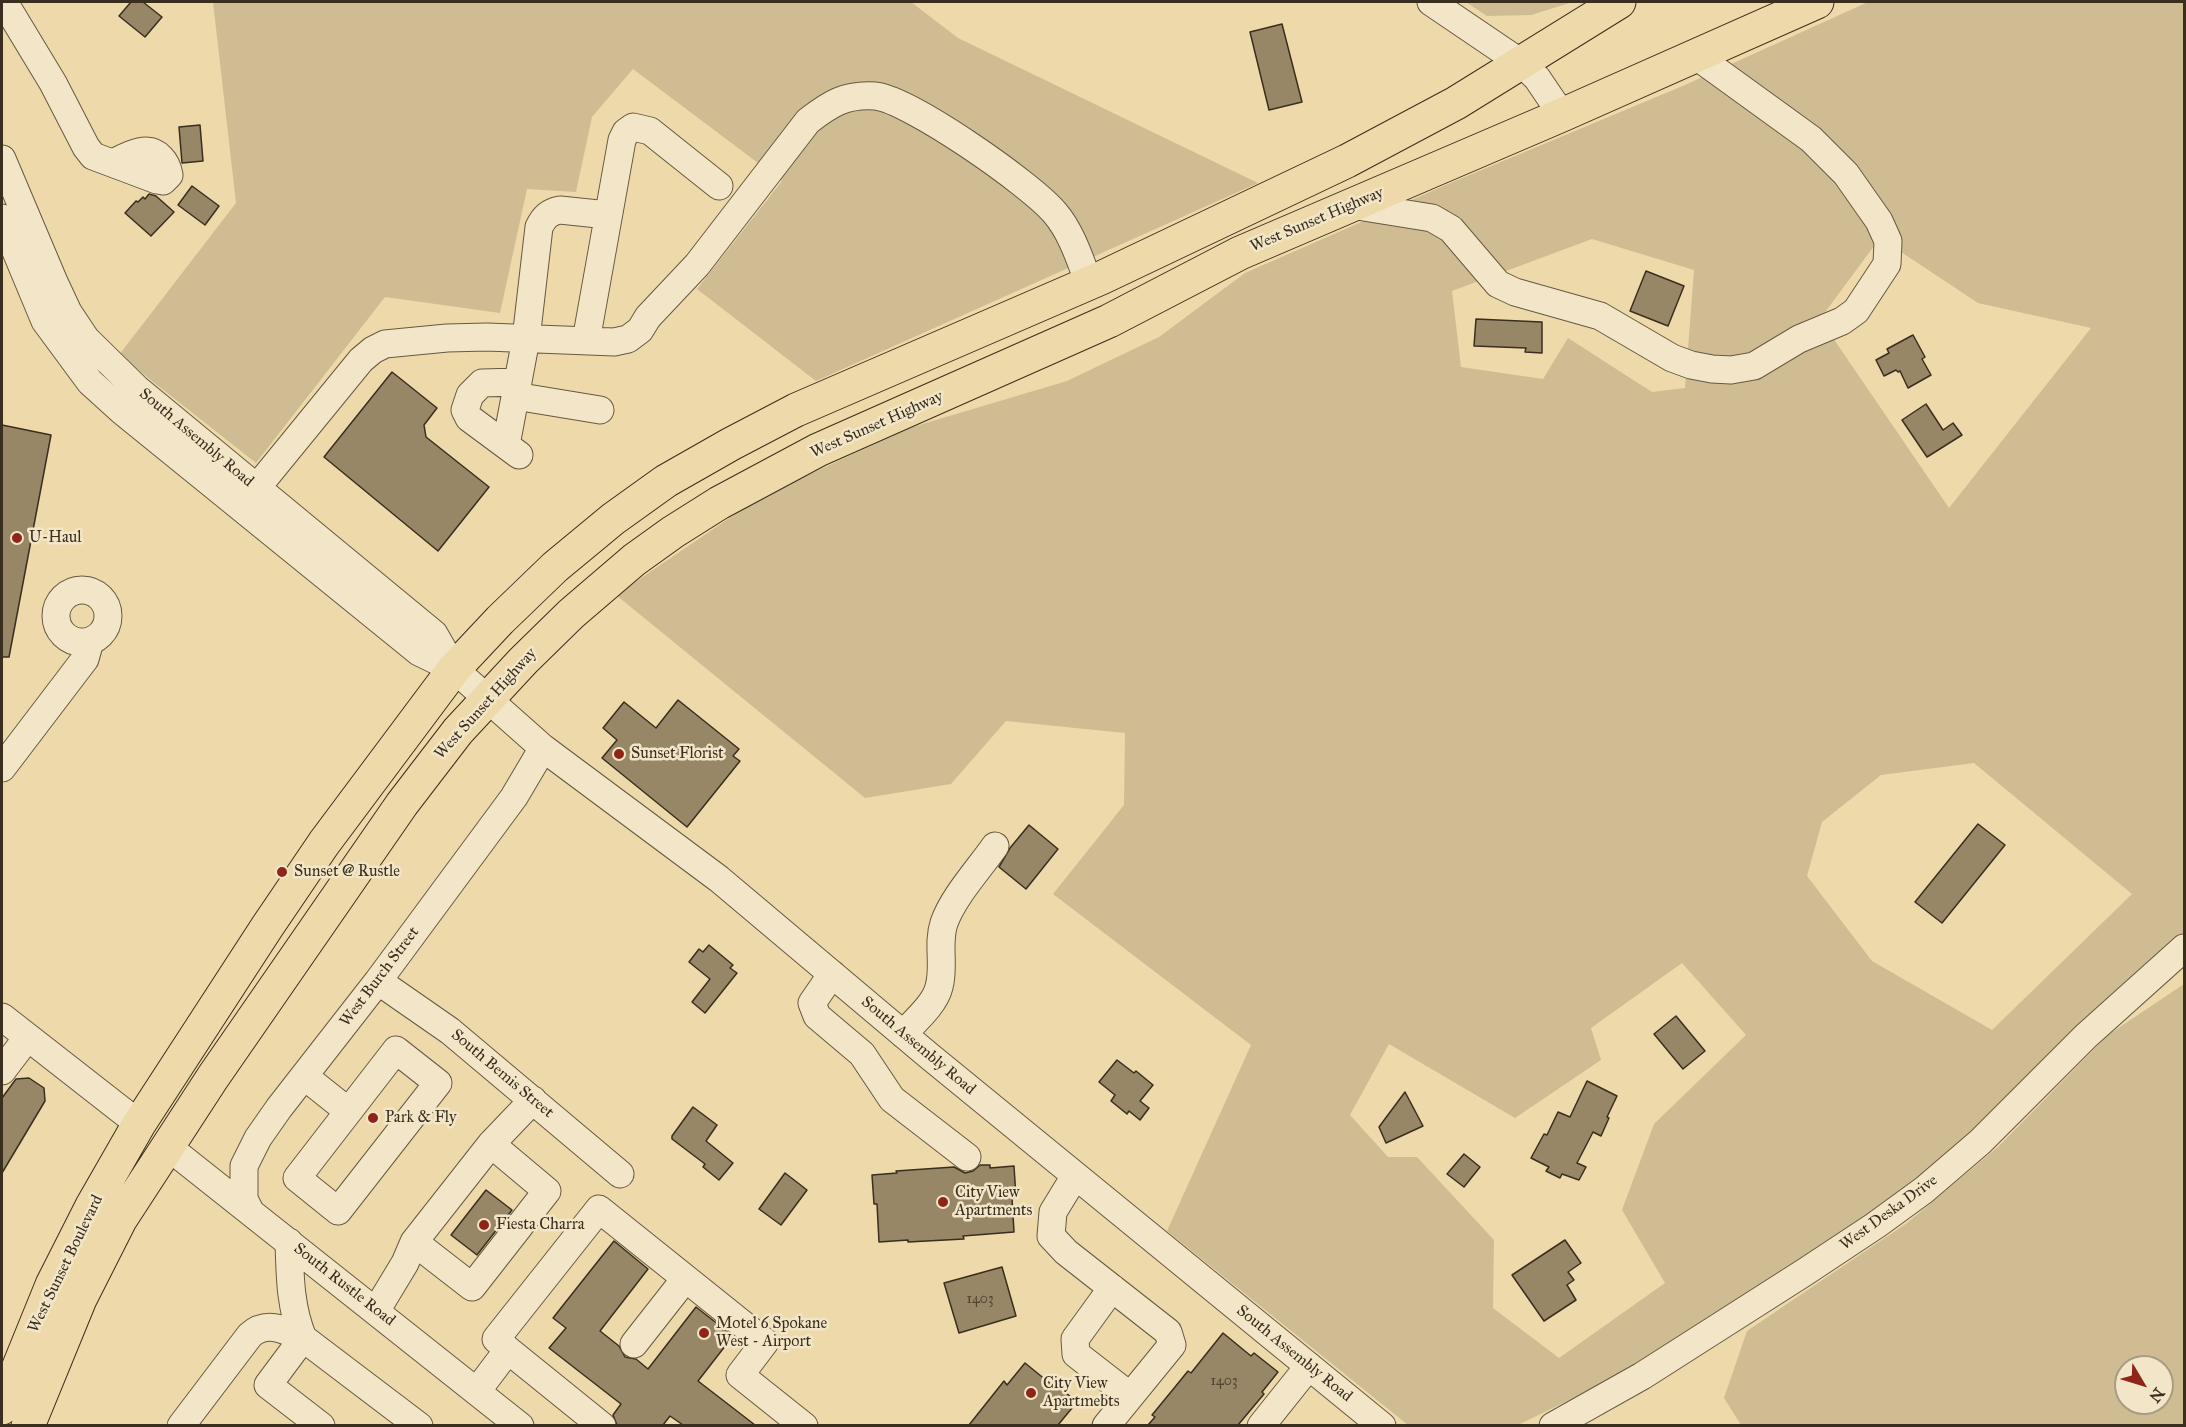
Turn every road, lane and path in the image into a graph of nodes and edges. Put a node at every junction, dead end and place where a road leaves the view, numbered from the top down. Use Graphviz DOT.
graph roads {
  1 [pos="4,2"];
  2 [pos="1431,2"];
  3 [pos="1605,2"];
  4 [pos="1619,2"];
  5 [pos="1808,4"];
  6 [pos="1555,42"];
  7 [pos="1695,55"];
  8 [pos="1521,63"];
  9 [pos="1562,115"];
  10 [pos="2,159"];
  11 [pos="113,163"];
  12 [pos="718,186"];
  13 [pos="1351,205"];
  14 [pos="608,215"];
  15 [pos="2,218"];
  16 [pos="1089,283"];
  17 [pos="526,339"];
  18 [pos="586,340"];
  19 [pos="517,389"];
  20 [pos="600,410"];
  21 [pos="249,498"];
  22 [pos="90,641"];
  23 [pos="454,669"];
  24 [pos="489,699"];
  25 [pos="543,748"];
  26 [pos="2,768"];
  27 [pos="994,846"];
  28 [pos="304,946"];
  29 [pos="2184,948"];
  30 [pos="832,974"];
  31 [pos="378,981"];
  32 [pos="2,1017"];
  33 [pos="903,1034"];
  34 [pos="27,1038"];
  35 [pos="2,1071"];
  36 [pos="304,1076"];
  37 [pos="533,1100"];
  38 [pos="348,1111"];
  39 [pos="139,1124"];
  40 [pos="490,1144"];
  41 [pos="167,1146"];
  42 [pos="967,1157"];
  43 [pos="620,1174"];
  44 [pos="1075,1176"];
  45 [pos="250,1211"];
  46 [pos="289,1242"];
  47 [pos="414,1242"];
  48 [pos="99,1259"];
  49 [pos="685,1279"];
  50 [pos="1112,1288"];
  51 [pos="376,1311"];
  52 [pos="303,1338"];
  53 [pos="634,1344"];
  54 [pos="508,1350"];
  55 [pos="1309,1366"];
  56 [pos="477,1391"];
  57 [pos="1130,1396"];
  58 [pos="2,1408"];
  59 [pos="414,1424"];
  60 [pos="28,1425"];
  61 [pos="181,1425"];
  62 [pos="321,1425"];
  63 [pos="520,1425"];
  64 [pos="602,1425"];
  65 [pos="804,1425"];
  66 [pos="1106,1425"];
  67 [pos="1261,1425"];
  68 [pos="1382,1425"];
  69 [pos="1553,1425"];
  1 -- 11 [label="street"];
  2 -- 8 [label="street"];
  3 -- 6 [label="main road"];
  4 -- 6 [label="main road"];
  5 -- 7 [label="main road, West Sunset Highway"];
  6 -- 8 [label="main road"];
  7 -- 9 [label="main road, West Sunset Highway"];
  7 -- 13 [label="street"];
  8 -- 9 [label="street"];
  8 -- 16 [label="main road"];
  9 -- 13 [label="main road, West Sunset Highway"];
  10 -- 21 [label="street, South Assembly Road"];
  12 -- 14 [label="street"];
  13 -- 24 [label="main road, West Sunset Highway"];
  14 -- 17 [label="street"];
  14 -- 18 [label="street"];
  15 -- 21 [label="street, South Assembly Road"];
  16 -- 18 [label="street"];
  16 -- 23 [label="main road"];
  17 -- 18 [label="street"];
  17 -- 19 [label="street"];
  17 -- 21 [label="street"];
  19 -- 19 [label="street"];
  19 -- 20 [label="street"];
  21 -- 23 [label="street, South Assembly Road"];
  22 -- 26 [label="street"];
  23 -- 24 [label="street, South Assembly Road"];
  23 -- 39 [label="main road"];
  24 -- 25 [label="street, South Assembly Road"];
  24 -- 28 [label="main road, West Sunset Highway"];
  25 -- 30 [label="street, South Assembly Road"];
  25 -- 31 [label="street, West Burch Street"];
  27 -- 33 [label="street"];
  28 -- 39 [label="main road"];
  28 -- 41 [label="main road, West Sunset Highway"];
  29 -- 69 [label="street, West Deska Drive"];
  30 -- 33 [label="street, South Assembly Road"];
  30 -- 42 [label="street"];
  31 -- 36 [label="street, West Burch Street"];
  31 -- 37 [label="street, South Bemis Street"];
  32 -- 34 [label="street"];
  33 -- 44 [label="street, South Assembly Road"];
  34 -- 35 [label="street"];
  34 -- 39 [label="street"];
  36 -- 38 [label="street"];
  36 -- 45 [label="street, West Burch Street"];
  37 -- 40 [label="street"];
  37 -- 43 [label="street, South Bemis Street"];
  38 -- 38 [label="street"];
  39 -- 48 [label="main road"];
  39 -- 58 [label="main road, West Sunset Boulevard"];
  40 -- 47 [label="street"];
  40 -- 47 [label="street"];
  41 -- 45 [label="street, South Rustle Road"];
  41 -- 48 [label="main road, West Sunset Boulevard"];
  44 -- 50 [label="street"];
  44 -- 55 [label="street, South Assembly Road"];
  45 -- 46 [label="street, South Rustle Road"];
  46 -- 51 [label="street, South Rustle Road"];
  46 -- 52 [label="street"];
  47 -- 51 [label="street"];
  48 -- 60 [label="main road, West Sunset Boulevard"];
  49 -- 53 [label="street"];
  49 -- 54 [label="street"];
  49 -- 65 [label="street"];
  50 -- 57 [label="street"];
  50 -- 57 [label="street"];
  51 -- 56 [label="street, South Rustle Road"];
  52 -- 59 [label="street"];
  52 -- 61 [label="street"];
  52 -- 62 [label="street"];
  54 -- 56 [label="street"];
  54 -- 64 [label="street"];
  55 -- 67 [label="street"];
  55 -- 68 [label="street, South Assembly Road"];
  56 -- 63 [label="street, South Rustle Road"];
  57 -- 66 [label="street"];
}
